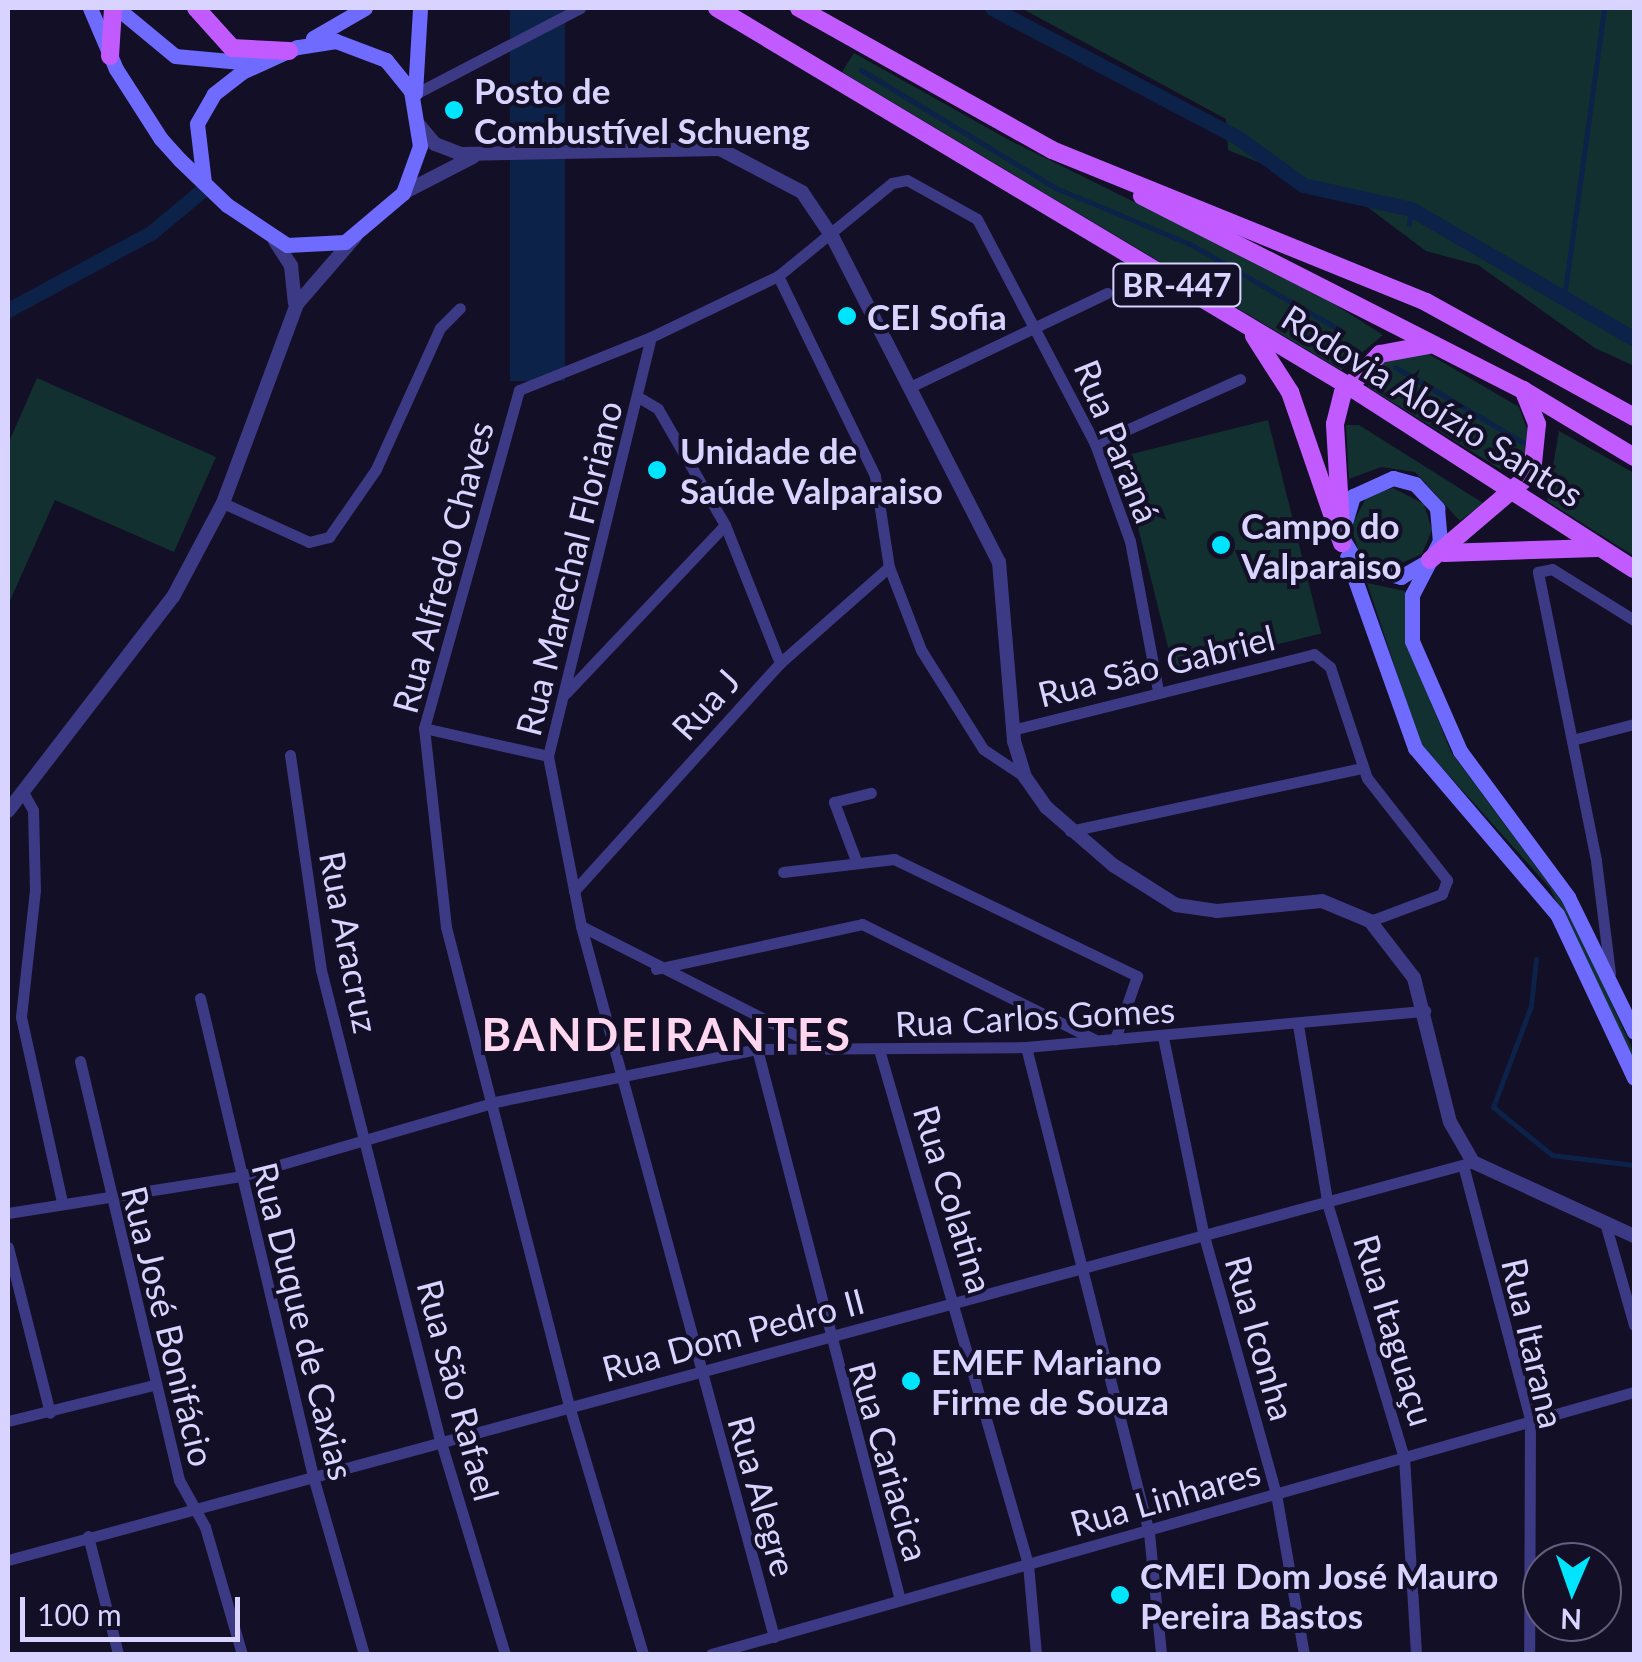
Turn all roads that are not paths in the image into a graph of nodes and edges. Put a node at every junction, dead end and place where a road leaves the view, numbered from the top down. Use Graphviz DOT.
graph roads {
  1 [pos="90,8"];
  2 [pos="115,8"];
  3 [pos="196,8"];
  4 [pos="365,8"];
  5 [pos="420,8"];
  6 [pos="580,8"];
  7 [pos="717,8"];
  8 [pos="799,8"];
  9 [pos="289,51"];
  10 [pos="110,56"];
  11 [pos="266,61"];
  12 [pos="414,94"];
  13 [pos="419,125"];
  14 [pos="1052,150"];
  15 [pos="498,152"];
  16 [pos="199,176"];
  17 [pos="403,193"];
  18 [pos="355,237"];
  19 [pos="834,238"];
  20 [pos="275,240"];
  21 [pos="778,276"];
  22 [pos="1107,293"];
  23 [pos="460,308"];
  24 [pos="292,314"];
  25 [pos="1038,324"];
  26 [pos="1243,325"];
  27 [pos="652,337"];
  28 [pos="1439,347"];
  29 [pos="1240,379"];
  30 [pos="1348,385"];
  31 [pos="912,386"];
  32 [pos="1523,390"];
  33 [pos="640,398"];
  34 [pos="1634,417"];
  35 [pos="1095,444"];
  36 [pos="1634,457"];
  37 [pos="1516,493"];
  38 [pos="223,503"];
  39 [pos="725,525"];
  40 [pos="1342,535"];
  41 [pos="1599,548"];
  42 [pos="1430,560"];
  43 [pos="889,568"];
  44 [pos="1634,570"];
  45 [pos="1634,620"];
  46 [pos="780,662"];
  47 [pos="1158,690"];
  48 [pos="566,694"];
  49 [pos="1634,724"];
  50 [pos="424,728"];
  51 [pos="1012,730"];
  52 [pos="1572,740"];
  53 [pos="1016,750"];
  54 [pos="290,755"];
  55 [pos="548,756"];
  56 [pos="996,760"];
  57 [pos="1361,768"];
  58 [pos="1025,777"];
  59 [pos="871,792"];
  60 [pos="24,794"];
  61 [pos="8,811"];
  62 [pos="1070,831"];
  63 [pos="855,858"];
  64 [pos="782,872"];
  65 [pos="574,891"];
  66 [pos="1370,922"];
  67 [pos="581,926"];
  68 [pos="656,968"];
  69 [pos="1610,973"];
  70 [pos="200,998"];
  71 [pos="1425,1012"];
  72 [pos="1298,1024"];
  73 [pos="1634,1032"];
  74 [pos="1164,1037"];
  75 [pos="1115,1039"];
  76 [pos="1098,1040"];
  77 [pos="1026,1047"];
  78 [pos="757,1049"];
  79 [pos="824,1049"];
  80 [pos="880,1053"];
  81 [pos="80,1061"];
  82 [pos="624,1074"];
  83 [pos="1634,1078"];
  84 [pos="496,1102"];
  85 [pos="366,1137"];
  86 [pos="1468,1164"];
  87 [pos="241,1176"];
  88 [pos="106,1195"];
  89 [pos="62,1202"];
  90 [pos="1328,1206"];
  91 [pos="8,1213"];
  92 [pos="1606,1226"];
  93 [pos="1204,1236"];
  94 [pos="1634,1236"];
  95 [pos="8,1248"];
  96 [pos="1081,1266"];
  97 [pos="957,1303"];
  98 [pos="1634,1326"];
  99 [pos="827,1338"];
  100 [pos="700,1371"];
  101 [pos="154,1386"];
  102 [pos="1634,1392"];
  103 [pos="568,1406"];
  104 [pos="50,1413"];
  105 [pos="1530,1418"];
  106 [pos="8,1422"];
  107 [pos="440,1438"];
  108 [pos="1404,1457"];
  109 [pos="312,1473"];
  110 [pos="1276,1494"];
  111 [pos="192,1508"];
  112 [pos="1149,1532"];
  113 [pos="88,1536"];
  114 [pos="8,1560"];
  115 [pos="1028,1564"];
  116 [pos="900,1600"];
  117 [pos="774,1636"];
  118 [pos="118,1654"];
  119 [pos="242,1654"];
  120 [pos="364,1654"];
  121 [pos="506,1654"];
  122 [pos="643,1654"];
  123 [pos="711,1654"];
  124 [pos="1036,1654"];
  125 [pos="1161,1654"];
  126 [pos="1304,1654"];
  127 [pos="1416,1654"];
  128 [pos="1528,1654"];
  1 -- 10 [label="main road"];
  2 -- 10 [label="main road"];
  2 -- 11 [label="main road"];
  3 -- 9 [label="main road"];
  4 -- 9 [label="main road"];
  5 -- 12 [label="main road"];
  6 -- 12 [label="street"];
  7 -- 26 [label="main road, Rodovia Aloízio Santos / BR-447"];
  8 -- 14 [label="main road, Rodovia Aloízio Santos / BR-447"];
  9 -- 11 [label="main road"];
  9 -- 12 [label="main road"];
  10 -- 16 [label="main road"];
  11 -- 16 [label="main road"];
  12 -- 13 [label="main road"];
  13 -- 15 [label="street"];
  13 -- 17 [label="main road"];
  14 -- 28 [label="main road"];
  14 -- 34 [label="main road, Rodovia Aloízio Santos / BR-447"];
  15 -- 17 [label="street"];
  15 -- 19 [label="street"];
  16 -- 20 [label="main road"];
  17 -- 18 [label="main road"];
  18 -- 20 [label="main road"];
  18 -- 24 [label="street"];
  19 -- 21 [label="street"];
  19 -- 25 [label="street, Rua Paraná"];
  19 -- 31 [label="street"];
  20 -- 24 [label="street"];
  21 -- 27 [label="street"];
  21 -- 43 [label="street"];
  22 -- 25 [label="street"];
  23 -- 38 [label="street"];
  24 -- 38 [label="street"];
  25 -- 31 [label="street"];
  25 -- 35 [label="street, Rua Paraná"];
  26 -- 30 [label="main road, Rodovia Aloízio Santos / BR-447"];
  26 -- 40 [label="main road"];
  27 -- 33 [label="street, Rua Marechal Floriano"];
  27 -- 50 [label="street, Rua Alfredo Chaves"];
  28 -- 30 [label="main road"];
  28 -- 32 [label="main road"];
  29 -- 35 [label="street"];
  30 -- 37 [label="main road, Rodovia Aloízio Santos / BR-447"];
  30 -- 40 [label="main road"];
  31 -- 51 [label="street"];
  32 -- 36 [label="main road"];
  32 -- 37 [label="main road"];
  33 -- 39 [label="street"];
  33 -- 48 [label="street, Rua Marechal Floriano"];
  35 -- 47 [label="street, Rua Paraná"];
  37 -- 41 [label="main road, Rodovia Aloízio Santos / BR-447"];
  37 -- 42 [label="main road"];
  38 -- 60 [label="street"];
  39 -- 46 [label="street"];
  39 -- 48 [label="street"];
  40 -- 42 [label="main road"];
  40 -- 42 [label="main road"];
  40 -- 83 [label="main road"];
  41 -- 42 [label="main road"];
  41 -- 44 [label="main road, Rodovia Aloízio Santos / BR-447"];
  42 -- 69 [label="main road"];
  43 -- 46 [label="street, Rua J"];
  43 -- 56 [label="street"];
  45 -- 52 [label="street"];
  46 -- 65 [label="street, Rua J"];
  47 -- 51 [label="street, Rua São Gabriel"];
  47 -- 57 [label="street, Rua São Gabriel"];
  48 -- 55 [label="street, Rua Marechal Floriano"];
  49 -- 52 [label="street"];
  50 -- 55 [label="street"];
  50 -- 84 [label="street, Rua Alfredo Chaves"];
  51 -- 53 [label="street"];
  52 -- 69 [label="street"];
  53 -- 56 [label="street"];
  53 -- 58 [label="street"];
  54 -- 85 [label="street, Rua Aracruz"];
  55 -- 65 [label="street, Rua Marechal Floriano"];
  56 -- 58 [label="street"];
  57 -- 62 [label="street"];
  57 -- 66 [label="street"];
  58 -- 62 [label="street"];
  59 -- 63 [label="street"];
  60 -- 61 [label="street"];
  60 -- 89 [label="street"];
  62 -- 66 [label="street"];
  63 -- 64 [label="street"];
  63 -- 75 [label="street"];
  65 -- 67 [label="street, Rua Marechal Floriano"];
  66 -- 71 [label="street"];
  67 -- 68 [label="street"];
  67 -- 82 [label="street, Rua Marechal Floriano"];
  68 -- 76 [label="street"];
  68 -- 79 [label="street"];
  69 -- 73 [label="main road"];
  70 -- 87 [label="street, Rua Duque de Caxias"];
  71 -- 72 [label="street, Rua Carlos Gomes"];
  71 -- 86 [label="street"];
  72 -- 74 [label="street, Rua Carlos Gomes"];
  72 -- 90 [label="street, Rua Itaguaçu"];
  74 -- 75 [label="street, Rua Carlos Gomes"];
  74 -- 93 [label="street, Rua Iconha"];
  75 -- 76 [label="street, Rua Carlos Gomes"];
  76 -- 77 [label="street, Rua Carlos Gomes"];
  77 -- 80 [label="street, Rua Carlos Gomes"];
  77 -- 96 [label="street"];
  78 -- 79 [label="street, Rua Carlos Gomes"];
  78 -- 82 [label="street, Rua Carlos Gomes"];
  78 -- 99 [label="street, Rua Cariacica"];
  79 -- 80 [label="street, Rua Carlos Gomes"];
  80 -- 97 [label="street, Rua Colatina"];
  81 -- 88 [label="street, Rua José Bonifácio"];
  82 -- 84 [label="street, Rua Carlos Gomes"];
  82 -- 100 [label="street, Rua Marechal Floriano"];
  84 -- 85 [label="street, Rua Carlos Gomes"];
  84 -- 103 [label="street, Rua Alfredo Chaves"];
  85 -- 87 [label="street, Rua Carlos Gomes"];
  85 -- 107 [label="street, Rua São Rafael"];
  86 -- 90 [label="street, Rua Dom Pedro II"];
  86 -- 92 [label="street"];
  86 -- 105 [label="street, Rua Itarana"];
  87 -- 88 [label="street, Rua Carlos Gomes"];
  87 -- 109 [label="street, Rua Duque de Caxias"];
  88 -- 89 [label="street, Rua Carlos Gomes"];
  88 -- 101 [label="street, Rua José Bonifácio"];
  89 -- 91 [label="street, Rua Carlos Gomes"];
  90 -- 93 [label="street, Rua Dom Pedro II"];
  90 -- 108 [label="street, Rua Itaguaçu"];
  92 -- 94 [label="street"];
  92 -- 98 [label="street"];
  93 -- 96 [label="street, Rua Dom Pedro II"];
  93 -- 110 [label="street, Rua Iconha"];
  95 -- 104 [label="street"];
  96 -- 97 [label="street, Rua Dom Pedro II"];
  96 -- 112 [label="street"];
  97 -- 99 [label="street, Rua Dom Pedro II"];
  97 -- 115 [label="street, Rua Colatina"];
  99 -- 100 [label="street, Rua Dom Pedro II"];
  99 -- 116 [label="street, Rua Cariacica"];
  100 -- 103 [label="street, Rua Dom Pedro II"];
  100 -- 117 [label="street, Rua Alegre"];
  101 -- 104 [label="street"];
  101 -- 111 [label="street, Rua José Bonifácio"];
  102 -- 105 [label="street, Rua Linhares"];
  103 -- 107 [label="street, Rua Dom Pedro II"];
  103 -- 122 [label="street, Rua Alfredo Chaves"];
  104 -- 106 [label="street"];
  105 -- 108 [label="street, Rua Linhares"];
  105 -- 128 [label="street, Rua Itarana"];
  107 -- 109 [label="street, Rua Dom Pedro II"];
  107 -- 121 [label="street, Rua São Rafael"];
  108 -- 110 [label="street, Rua Linhares"];
  108 -- 127 [label="street, Rua Itaguaçu"];
  109 -- 111 [label="street, Rua Dom Pedro II"];
  109 -- 120 [label="street, Rua Duque de Caxias"];
  110 -- 112 [label="street, Rua Linhares"];
  110 -- 126 [label="street, Rua Iconha"];
  111 -- 113 [label="street, Rua Dom Pedro II"];
  111 -- 119 [label="street, Rua José Bonifácio"];
  112 -- 115 [label="street, Rua Linhares"];
  112 -- 125 [label="street"];
  113 -- 114 [label="street, Rua Dom Pedro II"];
  113 -- 118 [label="street"];
  115 -- 116 [label="street, Rua Linhares"];
  115 -- 124 [label="street, Rua Colatina"];
  116 -- 117 [label="street, Rua Linhares"];
  117 -- 123 [label="street, Rua Linhares"];
}
